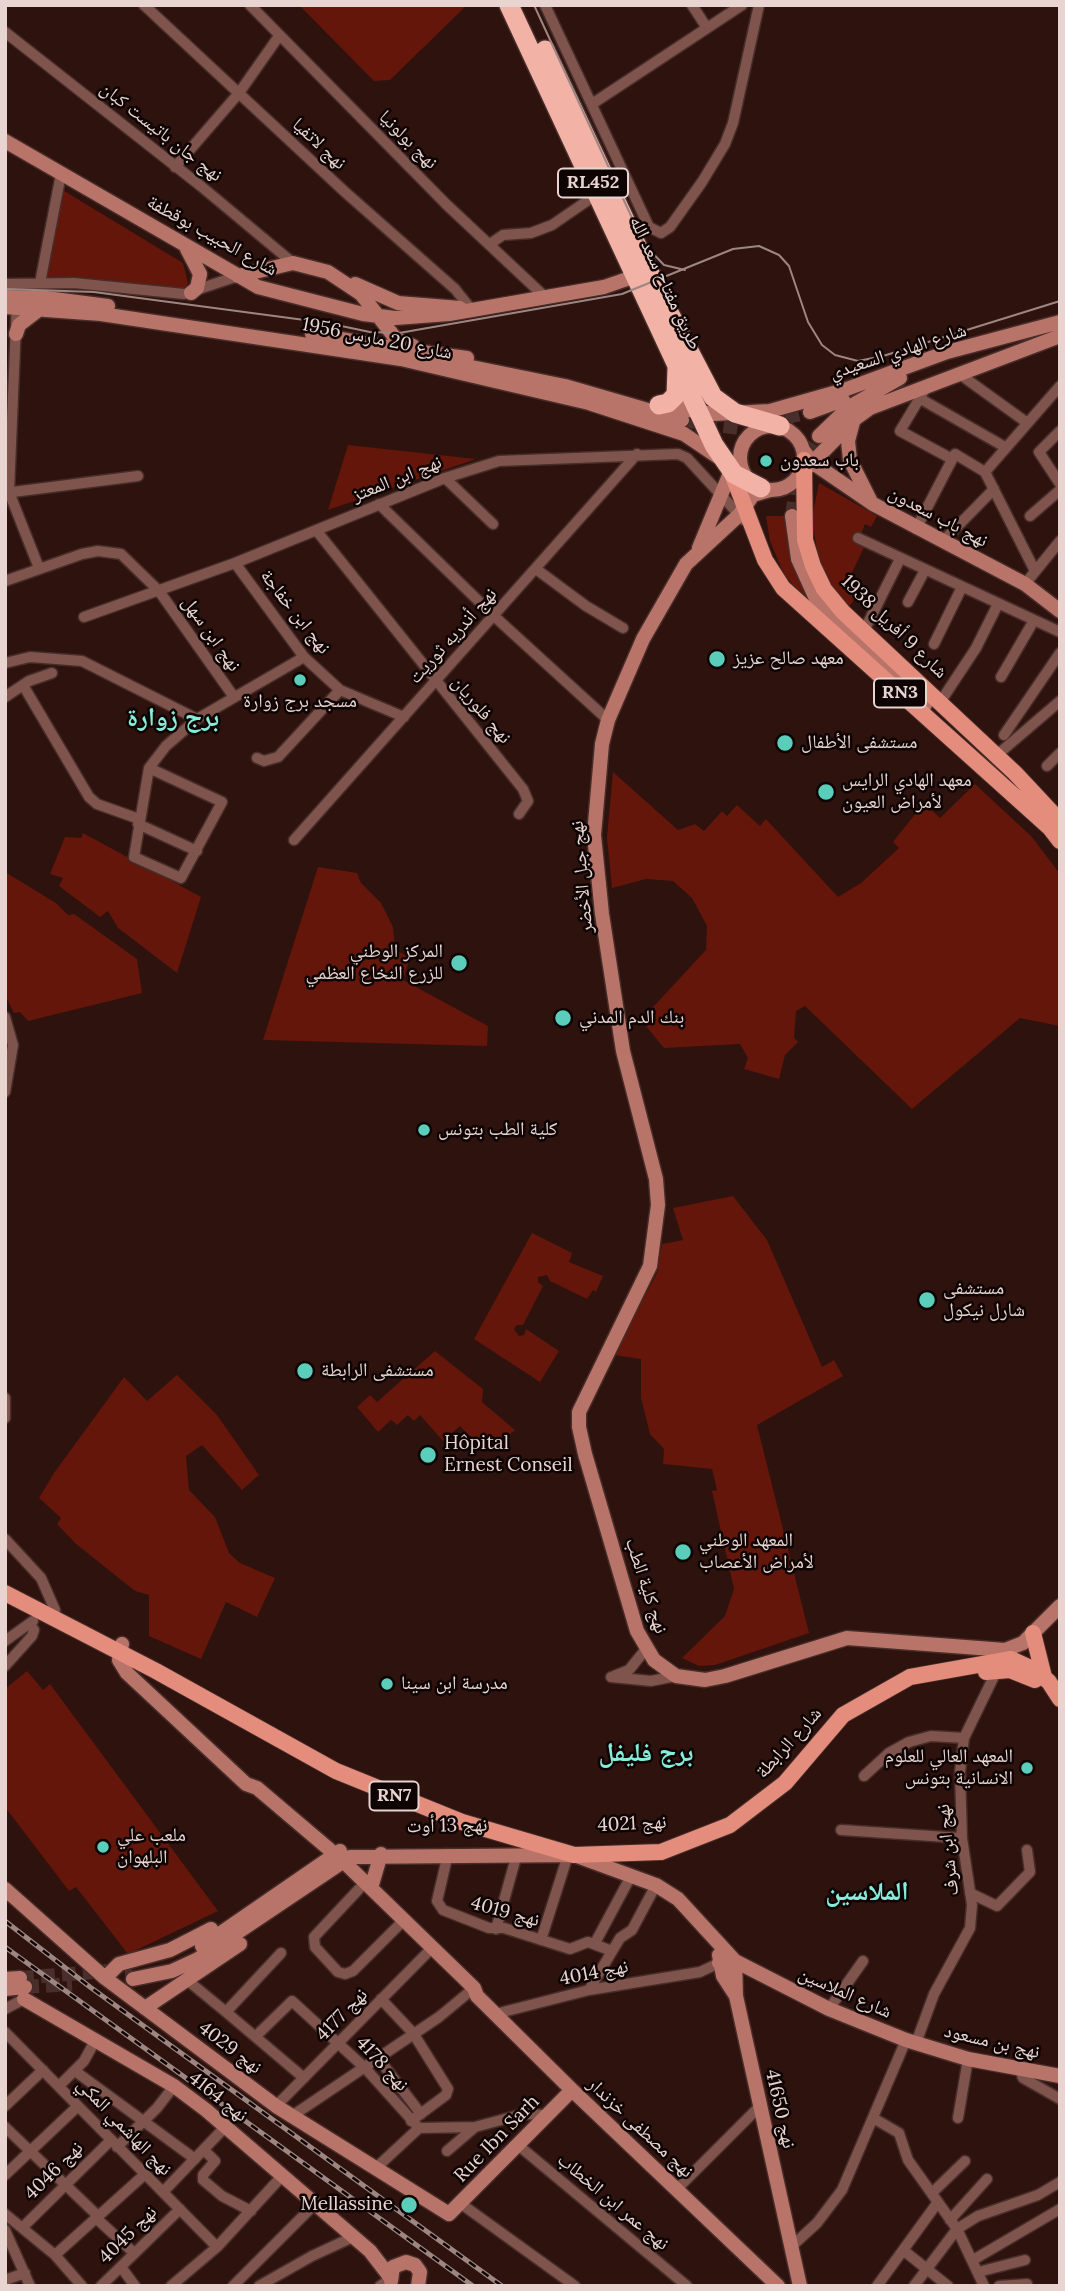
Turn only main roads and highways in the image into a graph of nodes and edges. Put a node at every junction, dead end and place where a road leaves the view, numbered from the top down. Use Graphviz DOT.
graph roads {
  1 [pos="509,5"];
  2 [pos="524,5"];
  3 [pos="5,141"];
  4 [pos="180,241"];
  5 [pos="639,248"];
  6 [pos="269,269"];
  7 [pos="635,273"];
  8 [pos="238,276"];
  9 [pos="345,281"];
  10 [pos="191,293"];
  11 [pos="289,297"];
  12 [pos="11,306"];
  13 [pos="41,308"];
  14 [pos="468,309"];
  15 [pos="378,316"];
  16 [pos="421,317"];
  17 [pos="1060,322"];
  18 [pos="16,334"];
  19 [pos="1060,336"];
  20 [pos="1008,338"];
  21 [pos="1041,342"];
  22 [pos="418,347"];
  23 [pos="399,349"];
  24 [pos="441,353"];
  25 [pos="677,362"];
  26 [pos="901,378"];
  27 [pos="659,405"];
  28 [pos="789,407"];
  29 [pos="810,412"];
  30 [pos="740,415"];
  31 [pos="691,416"];
  32 [pos="856,418"];
  33 [pos="767,426"];
  34 [pos="804,465"];
  35 [pos="735,469"];
  36 [pos="765,489"];
  37 [pos="873,504"];
  38 [pos="742,510"];
  39 [pos="795,516"];
  40 [pos="699,549"];
  41 [pos="1060,611"];
  42 [pos="1057,827"];
  43 [pos="656,1179"];
  44 [pos="5,1585"];
  45 [pos="5,1592"];
  46 [pos="1060,1605"];
  47 [pos="48,1611"];
  48 [pos="1033,1633"];
  49 [pos="120,1648"];
  50 [pos="1001,1660"];
  51 [pos="1044,1677"];
  52 [pos="1059,1698"];
  53 [pos="693,1842"];
  54 [pos="536,1845"];
  55 [pos="381,1854"];
  56 [pos="583,1855"];
  57 [pos="335,1860"];
  58 [pos="316,1873"];
  59 [pos="307,1887"];
  60 [pos="5,1889"];
  61 [pos="365,1889"];
  62 [pos="729,1969"];
  63 [pos="105,1978"];
  64 [pos="19,1986"];
  65 [pos="5,1989"];
  66 [pos="145,2008"];
  67 [pos="911,2042"];
  68 [pos="1060,2076"];
  69 [pos="572,2090"];
  70 [pos="449,2214"];
  71 [pos="370,2251"];
  72 [pos="402,2262"];
  73 [pos="388,2282"];
  74 [pos="421,2283"];
  75 [pos="778,2286"];
  76 [pos="800,2286"];
  1 -- 7 [label="highway, طريق مفتاح سعد الله / RL452"];
  2 -- 5 [label="highway, طريق مفتاح سعد الله / RL452"];
  3 -- 4 [label="main road, شارع الحبيب بوقطفة"];
  4 -- 6 [label="main road"];
  4 -- 8 [label="main road, شارع الحبيب بوقطفة"];
  4 -- 10 [label="main road"];
  5 -- 7 [label="main road"];
  5 -- 30 [label="highway, طريق مفتاح سعد الله / RL452"];
  6 -- 8 [label="main road"];
  6 -- 9 [label="main road"];
  6 -- 11 [label="main road"];
  7 -- 14 [label="main road, شارع الحبيب بوقطفة"];
  7 -- 25 [label="highway, طريق مفتاح سعد الله / RL452"];
  8 -- 11 [label="main road, شارع الحبيب بوقطفة"];
  9 -- 14 [label="main road"];
  9 -- 15 [label="main road"];
  11 -- 15 [label="main road, شارع الحبيب بوقطفة"];
  12 -- 13 [label="main road, شارع 20 مارس 1956"];
  12 -- 23 [label="main road, شارع 20 مارس 1956"];
  13 -- 18 [label="main road"];
  13 -- 35 [label="main road, شارع 20 مارس 1956"];
  14 -- 16 [label="main road, شارع الحبيب بوقطفة"];
  15 -- 16 [label="main road, شارع الحبيب بوقطفة"];
  15 -- 22 [label="main road"];
  16 -- 22 [label="main road"];
  17 -- 20 [label="main road, شارع الهادي السعيدي"];
  19 -- 21 [label="main road, شارع الهادي السعيدي"];
  20 -- 26 [label="main road"];
  20 -- 28 [label="main road, شارع الهادي السعيدي"];
  21 -- 26 [label="main road"];
  21 -- 32 [label="main road, شارع الهادي السعيدي"];
  22 -- 24 [label="main road"];
  23 -- 24 [label="main road, شارع 20 مارس 1956"];
  23 -- 31 [label="main road, شارع 20 مارس 1956"];
  24 -- 27 [label="main road, شارع 20 مارس 1956"];
  25 -- 27 [label="highway"];
  25 -- 31 [label="highway, طريق مفتاح سعد الله / RL452"];
  26 -- 29 [label="main road"];
  27 -- 31 [label="main road, شارع 20 مارس 1956"];
  28 -- 30 [label="main road, شارع الهادي السعيدي"];
  28 -- 33 [label="main road, شارع الهادي السعيدي"];
  30 -- 31 [label="main road, شارع 20 مارس 1956"];
  30 -- 33 [label="highway, طريق مفتاح سعد الله / RL452"];
  31 -- 35 [label="highway, طريق مفتاح سعد الله / RL452"];
  32 -- 34 [label="main road, شارع الهادي السعيدي"];
  32 -- 37 [label="main road"];
  33 -- 34 [label="main road"];
  33 -- 35 [label="main road, نهج جبل الأخضر"];
  34 -- 36 [label="main road"];
  34 -- 37 [label="main road, نهج باب سعدون"];
  34 -- 42 [label="main road, شارع 9 أفريل 1938 / RN3"];
  35 -- 36 [label="highway"];
  35 -- 38 [label="main road, RN3"];
  35 -- 40 [label="main road, نهج جبل الأخضر"];
  36 -- 38 [label="main road, نهج جبل الأخضر"];
  37 -- 41 [label="main road, نهج باب سعدون"];
  38 -- 40 [label="main road, نهج جبل الأخضر"];
  38 -- 42 [label="main road, RN3"];
  39 -- 42 [label="main road, شارع 9 أفريل 1938"];
  40 -- 43 [label="main road, نهج جبل الأخضر"];
  43 -- 50 [label="main road, نهج كلية الطب"];
  44 -- 47 [label="main road, RN7"];
  45 -- 47 [label="main road, RN7"];
  46 -- 48 [label="main road"];
  47 -- 49 [label="main road, RN7"];
  48 -- 50 [label="main road"];
  48 -- 51 [label="main road"];
  49 -- 54 [label="main road, نهج 4021 / RN7"];
  49 -- 56 [label="main road, نهج 4021 / RN7"];
  49 -- 57 [label="main road, نهج مصطفى خزندار"];
  50 -- 51 [label="main road, RN7"];
  50 -- 52 [label="main road, RN7"];
  50 -- 53 [label="main road, شارع الرابطة / RN7"];
  51 -- 52 [label="main road, RN7"];
  53 -- 56 [label="main road, نهج 4021 / RN7"];
  54 -- 56 [label="main road, نهج 4021 / RN7"];
  54 -- 57 [label="main road, نهج 13 أوت"];
  55 -- 56 [label="main road, نهج 13 أوت"];
  55 -- 57 [label="main road, نهج 13 أوت"];
  55 -- 61 [label="main road"];
  56 -- 62 [label="main road"];
  57 -- 58 [label="main road, نهج 13 أوت"];
  57 -- 61 [label="main road, نهج مصطفى خزندار"];
  58 -- 59 [label="main road"];
  58 -- 59 [label="main road"];
  58 -- 63 [label="main road"];
  59 -- 66 [label="main road"];
  60 -- 63 [label="main road, نهج 4029"];
  61 -- 69 [label="main road, نهج مصطفى خزندار"];
  62 -- 67 [label="main road, شارع الملاسين"];
  62 -- 76 [label="main road, نهج 41650"];
  63 -- 66 [label="main road, نهج 4029"];
  64 -- 65 [label="main road"];
  64 -- 71 [label="main road, نهج 4164"];
  66 -- 70 [label="main road, نهج 4029"];
  67 -- 68 [label="main road, نهج بن مسعود"];
  69 -- 70 [label="main road, Rue Ibn Sarh"];
  69 -- 75 [label="main road, نهج مصطفى خزندار"];
  71 -- 72 [label="main road, نهج 4164"];
  71 -- 73 [label="main road, نهج 4164"];
  72 -- 73 [label="main road"];
  72 -- 74 [label="main road, نهج 4164"];
}
